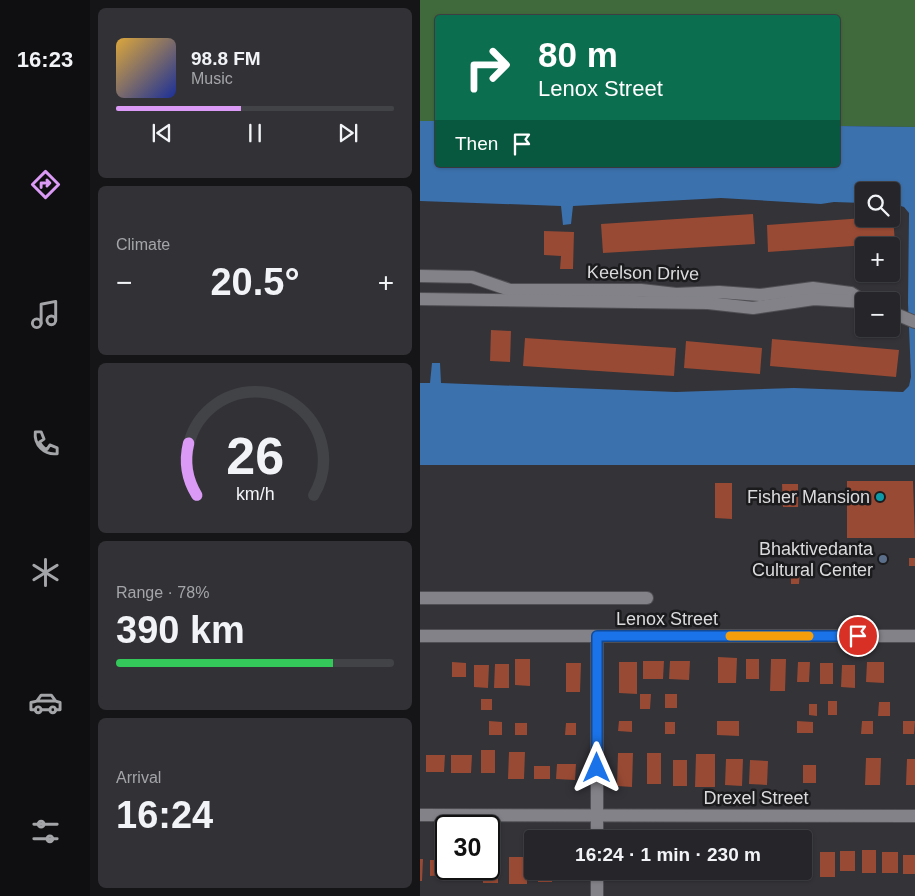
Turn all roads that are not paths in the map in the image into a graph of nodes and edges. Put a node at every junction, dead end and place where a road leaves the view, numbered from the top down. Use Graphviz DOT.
graph roads {
  1 [pos="420,276"];
  2 [pos="855,296"];
  3 [pos="420,299"];
  4 [pos="855,301"];
  5 [pos="420,598"];
  6 [pos="647,598"];
  7 [pos="420,636"];
  8 [pos="597,636"];
  9 [pos="915,636"];
  10 [pos="420,815"];
  11 [pos="597,816"];
  12 [pos="915,816"];
  13 [pos="597,830"];
  14 [pos="597,880"];
  15 [pos="597,896"];
  1 -- 2 [label="street, Keelson Drive"];
  3 -- 4 [label="street, Keelson Drive"];
  5 -- 6 [label="street"];
  7 -- 8 [label="street, Lenox Street"];
  8 -- 9 [label="street, Lenox Street"];
  8 -- 11 [label="street"];
  10 -- 11 [label="street, Drexel Street"];
  11 -- 12 [label="street, Drexel Street"];
  11 -- 13 [label="street"];
  14 -- 15 [label="street"];
}
